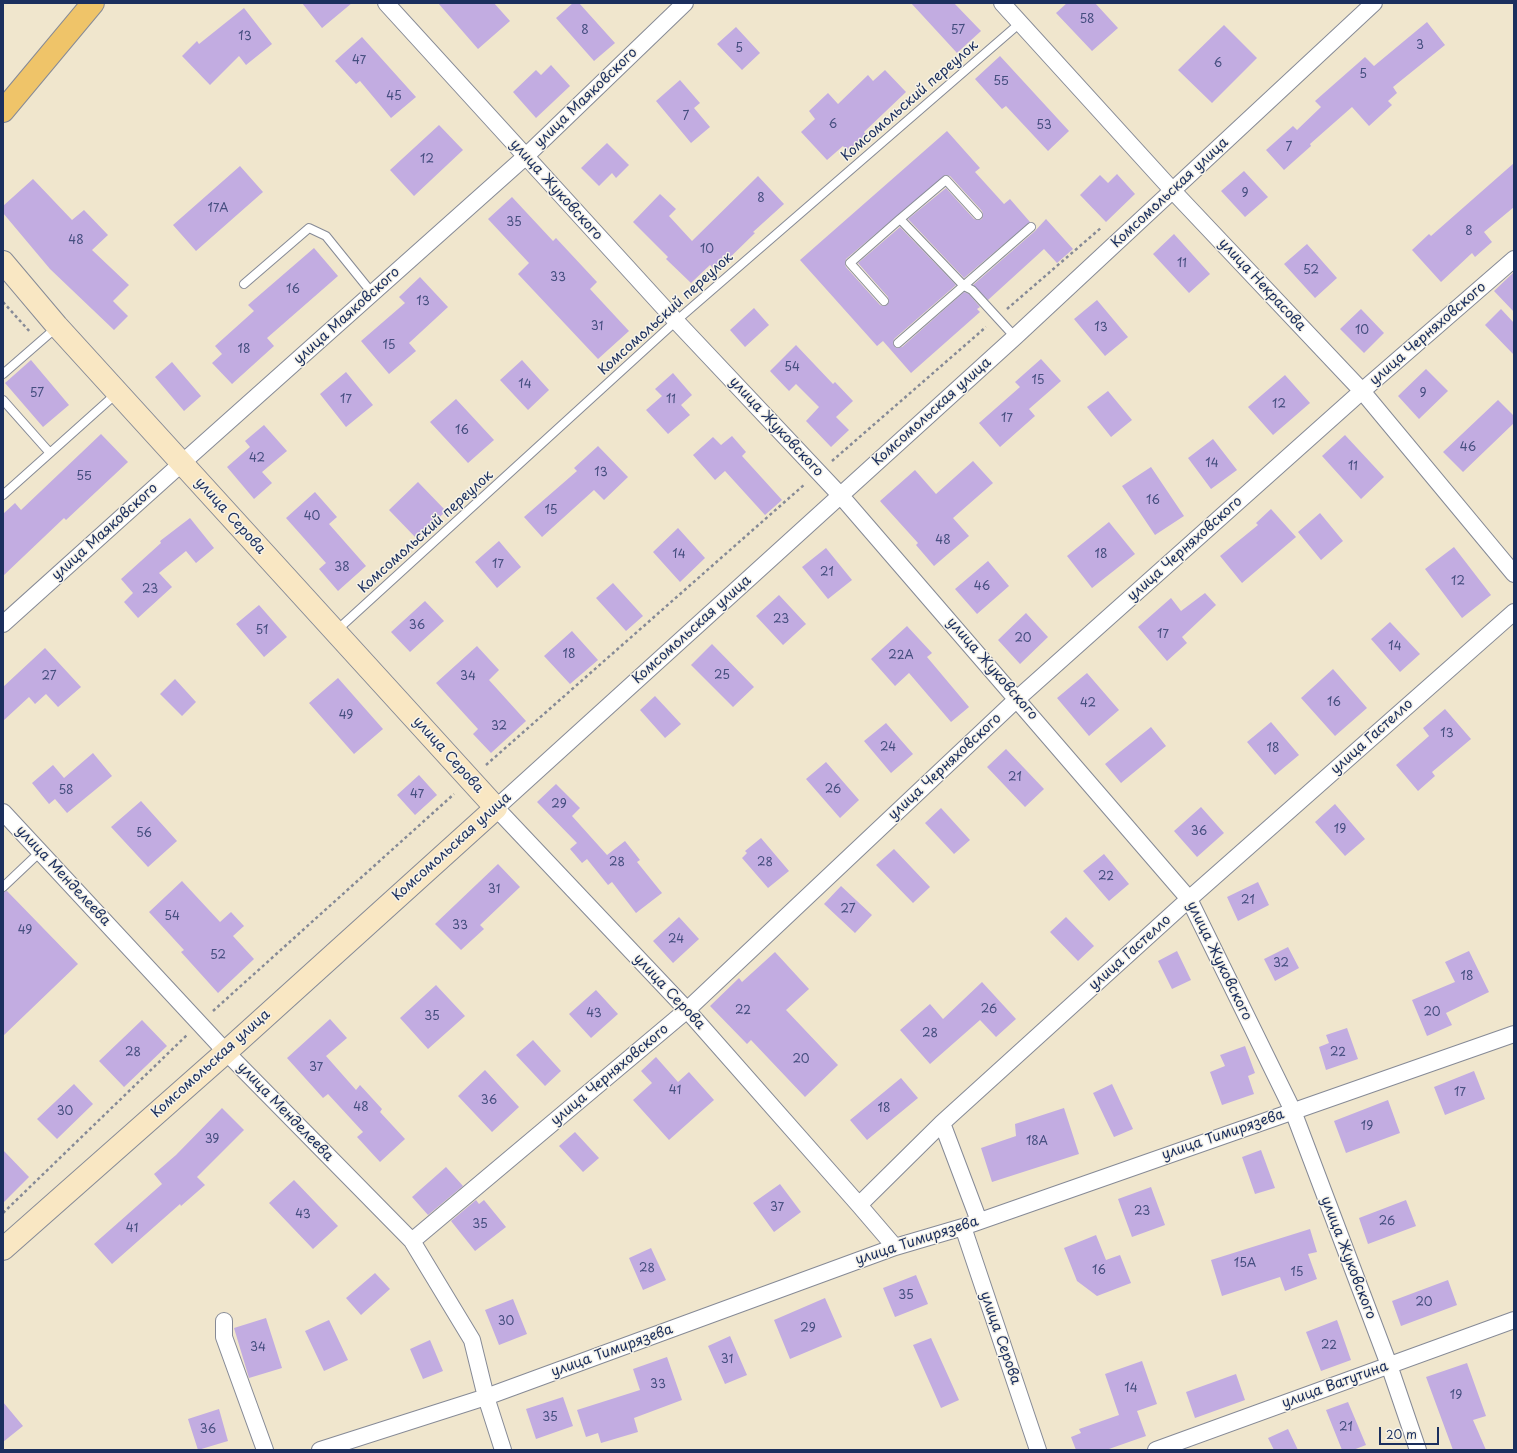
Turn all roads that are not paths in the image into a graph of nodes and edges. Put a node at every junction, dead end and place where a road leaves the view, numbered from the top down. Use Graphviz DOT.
graph roads {
  1 [pos="93,3"];
  2 [pos="386,3"];
  3 [pos="685,3"];
  4 [pos="1002,3"];
  5 [pos="1374,3"];
  6 [pos="1020,23"];
  7 [pos="3,111"];
  8 [pos="525,157"];
  9 [pos="1173,191"];
  10 [pos="978,215"];
  11 [pos="900,219"];
  12 [pos="1031,227"];
  13 [pos="1514,259"];
  14 [pos="3,262"];
  15 [pos="244,284"];
  16 [pos="964,286"];
  17 [pos="372,293"];
  18 [pos="884,300"];
  19 [pos="676,322"];
  20 [pos="57,326"];
  21 [pos="1015,336"];
  22 [pos="898,343"];
  23 [pos="3,374"];
  24 [pos="1362,391"];
  25 [pos="117,392"];
  26 [pos="3,400"];
  27 [pos="50,453"];
  28 [pos="182,463"];
  29 [pos="3,495"];
  30 [pos="841,496"];
  31 [pos="1514,574"];
  32 [pos="1514,612"];
  33 [pos="4,622"];
  34 [pos="335,631"];
  35 [pos="1017,699"];
  36 [pos="496,808"];
  37 [pos="3,812"];
  38 [pos="40,852"];
  39 [pos="3,887"];
  40 [pos="1189,900"];
  41 [pos="687,1010"];
  42 [pos="1514,1034"];
  43 [pos="226,1052"];
  44 [pos="1293,1111"];
  45 [pos="942,1123"];
  46 [pos="860,1205"];
  47 [pos="979,1221"];
  48 [pos="963,1227"];
  49 [pos="412,1241"];
  50 [pos="895,1247"];
  51 [pos="3,1249"];
  52 [pos="1514,1320"];
  53 [pos="224,1321"];
  54 [pos="1389,1365"];
  55 [pos="486,1397"];
  56 [pos="264,1450"];
  57 [pos="320,1450"];
  58 [pos="503,1450"];
  59 [pos="1038,1450"];
  60 [pos="1156,1450"];
  61 [pos="1418,1450"];
  1 -- 7 [label="main road"];
  2 -- 8 [label="street, улица Жуковского"];
  3 -- 8 [label="street, улица Маяковского"];
  4 -- 6 [label="street, улица Некрасова"];
  5 -- 9 [label="street, Комсомольская улица"];
  6 -- 9 [label="street, улица Некрасова"];
  6 -- 19 [label="lane, Комсомольский переулок"];
  8 -- 17 [label="street, улица Маяковского"];
  8 -- 19 [label="street, улица Жуковского"];
  9 -- 21 [label="street, Комсомольская улица"];
  9 -- 24 [label="street, улица Некрасова"];
  10 -- 11 [label="lane"];
  11 -- 16 [label="lane"];
  11 -- 18 [label="lane"];
  12 -- 16 [label="lane"];
  13 -- 24 [label="street, улица Черняховского"];
  14 -- 20 [label="main road, улица Серова"];
  15 -- 17 [label="lane"];
  16 -- 21 [label="lane"];
  16 -- 22 [label="lane"];
  17 -- 28 [label="street, улица Маяковского"];
  19 -- 30 [label="street, улица Жуковского"];
  19 -- 34 [label="lane, Комсомольский переулок"];
  20 -- 23 [label="lane"];
  20 -- 25 [label="main road, улица Серова"];
  21 -- 30 [label="street, Комсомольская улица"];
  24 -- 31 [label="street, улица Некрасова"];
  24 -- 35 [label="street, улица Черняховского"];
  25 -- 27 [label="lane"];
  25 -- 28 [label="main road, улица Серова"];
  26 -- 27 [label="lane"];
  27 -- 29 [label="lane"];
  28 -- 33 [label="street, улица Маяковского"];
  28 -- 34 [label="main road, улица Серова"];
  30 -- 35 [label="street, улица Жуковского"];
  30 -- 36 [label="street, Комсомольская улица"];
  32 -- 40 [label="street, улица Гастелло"];
  34 -- 36 [label="main road, улица Серова"];
  35 -- 40 [label="street, улица Жуковского"];
  35 -- 41 [label="street, улица Черняховского"];
  36 -- 41 [label="street, улица Серова"];
  36 -- 43 [label="main road, Комсомольская улица"];
  37 -- 38 [label="street, улица Менделеева"];
  38 -- 39 [label="lane"];
  38 -- 43 [label="street, улица Менделеева"];
  40 -- 44 [label="street, улица Жуковского"];
  40 -- 45 [label="street, улица Гастелло"];
  41 -- 46 [label="street, улица Серова"];
  41 -- 49 [label="street, улица Черняховского"];
  42 -- 44 [label="street, улица Тимирязева"];
  43 -- 49 [label="street, улица Менделеева"];
  43 -- 51 [label="main road, Комсомольская улица"];
  44 -- 47 [label="street, улица Тимирязева"];
  44 -- 54 [label="street, улица Жуковского"];
  45 -- 46 [label="street, улица Гастелло"];
  45 -- 47 [label="street"];
  46 -- 50 [label="street, улица Серова"];
  47 -- 48 [label="street, улица Тимирязева"];
  48 -- 50 [label="street, улица Тимирязева"];
  48 -- 59 [label="street, улица Серова"];
  49 -- 55 [label="street, улица Менделеева"];
  50 -- 55 [label="street, улица Тимирязева"];
  52 -- 54 [label="street, улица Ватутина"];
  53 -- 56 [label="street"];
  54 -- 60 [label="street, улица Ватутина"];
  54 -- 61 [label="street, улица Жуковского"];
  55 -- 57 [label="street, улица Тимирязева"];
  55 -- 58 [label="street, улица Менделеева"];
}
